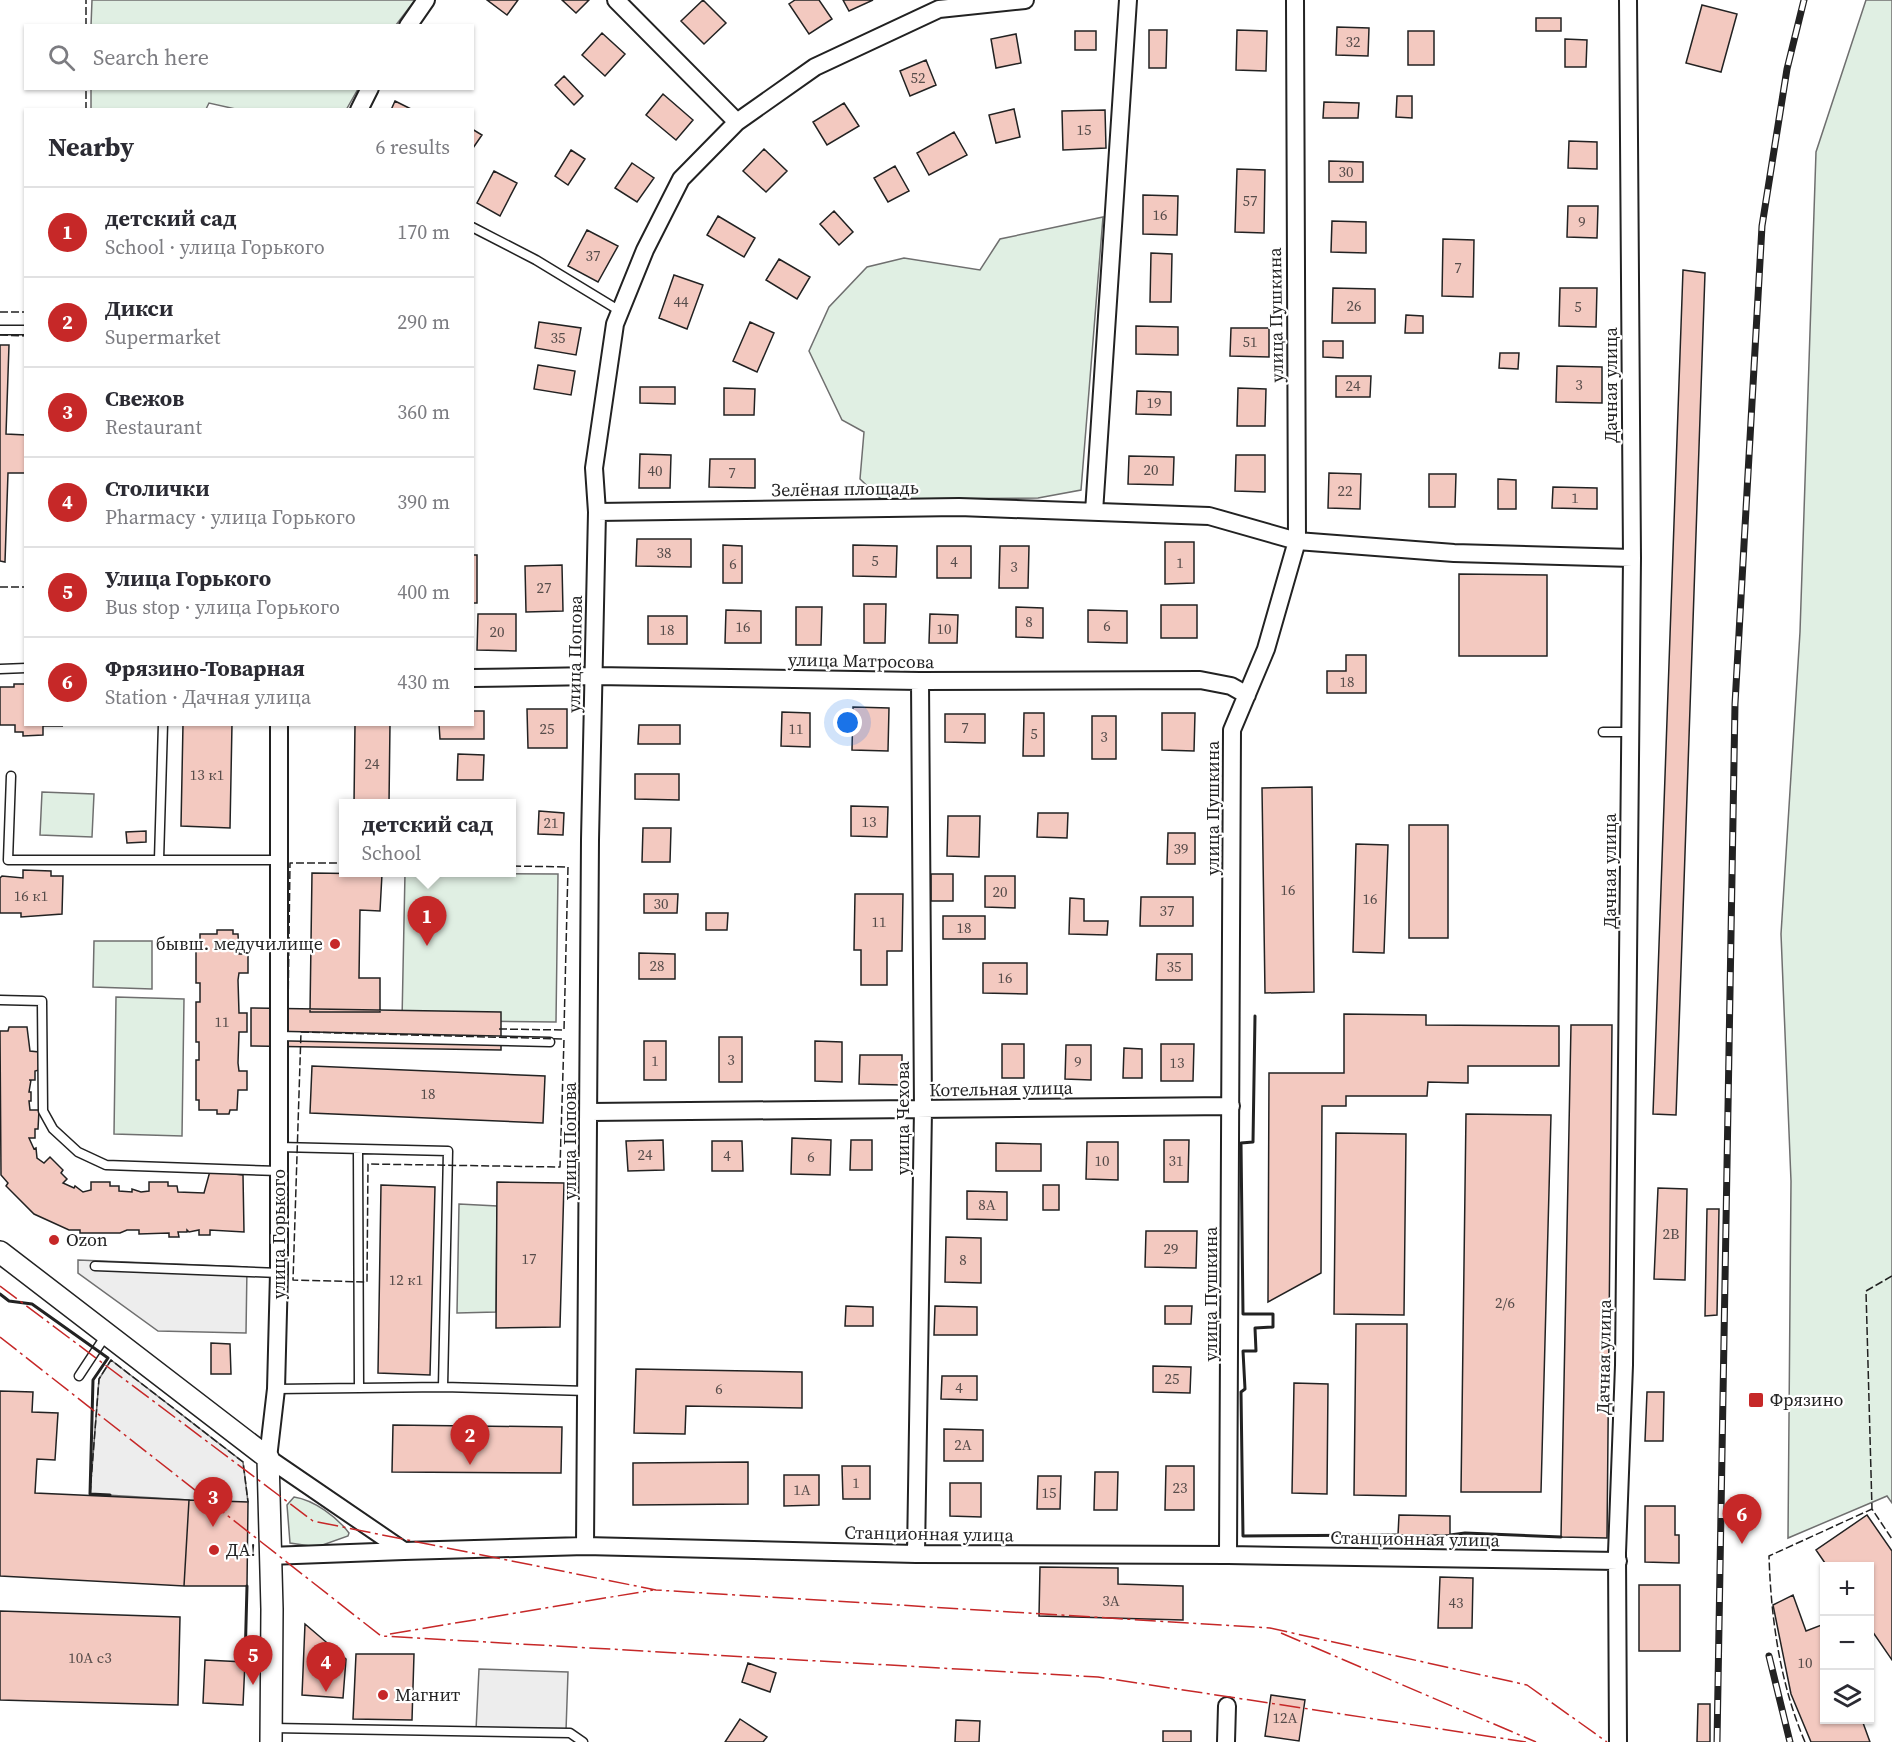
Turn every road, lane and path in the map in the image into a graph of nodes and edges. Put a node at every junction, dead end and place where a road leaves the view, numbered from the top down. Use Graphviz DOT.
graph roads {
  1 [pos="426,0"];
  2 [pos="616,0"];
  3 [pos="1025,0"];
  4 [pos="1128,0"];
  5 [pos="1295,0"];
  6 [pos="1628,0"];
  7 [pos="409,24"];
  8 [pos="369,90"];
  9 [pos="360,108"];
  10 [pos="737,122"];
  11 [pos="474,228"];
  12 [pos="620,311"];
  13 [pos="0,330"];
  14 [pos="24,330"];
  15 [pos="597,512"];
  16 [pos="1094,512"];
  17 [pos="1297,541"];
  18 [pos="1632,558"];
  19 [pos="24,668"];
  20 [pos="0,669"];
  21 [pos="594,676"];
  22 [pos="474,678"];
  23 [pos="920,681"];
  24 [pos="1246,695"];
  25 [pos="163,726"];
  26 [pos="279,726"];
  27 [pos="1603,732"];
  28 [pos="1630,732"];
  29 [pos="11,776"];
  30 [pos="159,860"];
  31 [pos="278,860"];
  32 [pos="0,1000"];
  33 [pos="279,1036"];
  34 [pos="550,1042"];
  35 [pos="1231,1106"];
  36 [pos="923,1110"];
  37 [pos="590,1112"];
  38 [pos="279,1147"];
  39 [pos="358,1150"];
  40 [pos="279,1171"];
  41 [pos="0,1252"];
  42 [pos="95,1266"];
  43 [pos="279,1273"];
  44 [pos="106,1335"];
  45 [pos="78,1376"];
  46 [pos="359,1387"];
  47 [pos="443,1387"];
  48 [pos="276,1389"];
  49 [pos="587,1391"];
  50 [pos="268,1458"];
  51 [pos="585,1546"];
  52 [pos="404,1551"];
  53 [pos="916,1554"];
  54 [pos="1228,1555"];
  55 [pos="269,1556"];
  56 [pos="1618,1561"];
  57 [pos="1227,1706"];
  58 [pos="272,1735"];
  59 [pos="583,1742"];
  60 [pos="1226,1742"];
  61 [pos="1618,1742"];
  1 -- 7 [label="street"];
  2 -- 10 [label="street"];
  3 -- 10 [label="street, улица Попова"];
  4 -- 16 [label="street"];
  5 -- 17 [label="street, улица Пушкина"];
  6 -- 18 [label="street, Дачная улица"];
  8 -- 9 [label="street"];
  10 -- 12 [label="street, улица Попова"];
  11 -- 12 [label="lane"];
  12 -- 15 [label="street, улица Попова"];
  13 -- 14 [label="lane"];
  15 -- 16 [label="street, Зелёная площадь"];
  15 -- 21 [label="street, улица Попова"];
  16 -- 17 [label="street, Зелёная площадь"];
  17 -- 18 [label="street, Зелёная площадь"];
  17 -- 24 [label="street, улица Пушкина"];
  18 -- 28 [label="street, Дачная улица"];
  19 -- 20 [label="lane"];
  21 -- 22 [label="street, улица Матросова"];
  21 -- 23 [label="street, улица Матросова"];
  21 -- 37 [label="street, улица Попова"];
  23 -- 24 [label="street, улица Матросова"];
  23 -- 36 [label="street, улица Чехова"];
  24 -- 35 [label="street, улица Пушкина"];
  25 -- 30 [label="lane"];
  26 -- 31 [label="street, улица Горького"];
  27 -- 28 [label="lane"];
  28 -- 56 [label="street, Дачная улица"];
  29 -- 30 [label="lane"];
  30 -- 31 [label="lane"];
  31 -- 33 [label="street, улица Горького"];
  32 -- 40 [label="lane"];
  33 -- 34 [label="lane"];
  33 -- 38 [label="street, улица Горького"];
  35 -- 36 [label="street, Котельная улица"];
  35 -- 54 [label="street, улица Пушкина"];
  36 -- 37 [label="street, Котельная улица"];
  36 -- 53 [label="street, улица Чехова"];
  37 -- 49 [label="street, улица Попова"];
  38 -- 39 [label="lane"];
  38 -- 40 [label="street, улица Горького"];
  39 -- 46 [label="lane"];
  39 -- 47 [label="lane"];
  40 -- 43 [label="street, улица Горького"];
  41 -- 44 [label="street"];
  42 -- 43 [label="lane"];
  43 -- 48 [label="street, улица Горького"];
  44 -- 45 [label="lane"];
  44 -- 50 [label="street"];
  46 -- 47 [label="lane"];
  46 -- 48 [label="lane"];
  47 -- 49 [label="lane"];
  48 -- 50 [label="street, улица Горького"];
  49 -- 51 [label="street, улица Попова"];
  50 -- 52 [label="street"];
  50 -- 55 [label="street, улица Горького"];
  51 -- 52 [label="street, Станционная улица"];
  51 -- 53 [label="street, Станционная улица"];
  52 -- 55 [label="street, Станционная улица"];
  53 -- 54 [label="street, Станционная улица"];
  54 -- 56 [label="street, Станционная улица"];
  55 -- 58 [label="street, улица Горького"];
  56 -- 61 [label="street, Дачная улица"];
  57 -- 60 [label="street"];
  58 -- 59 [label="lane"];
}
